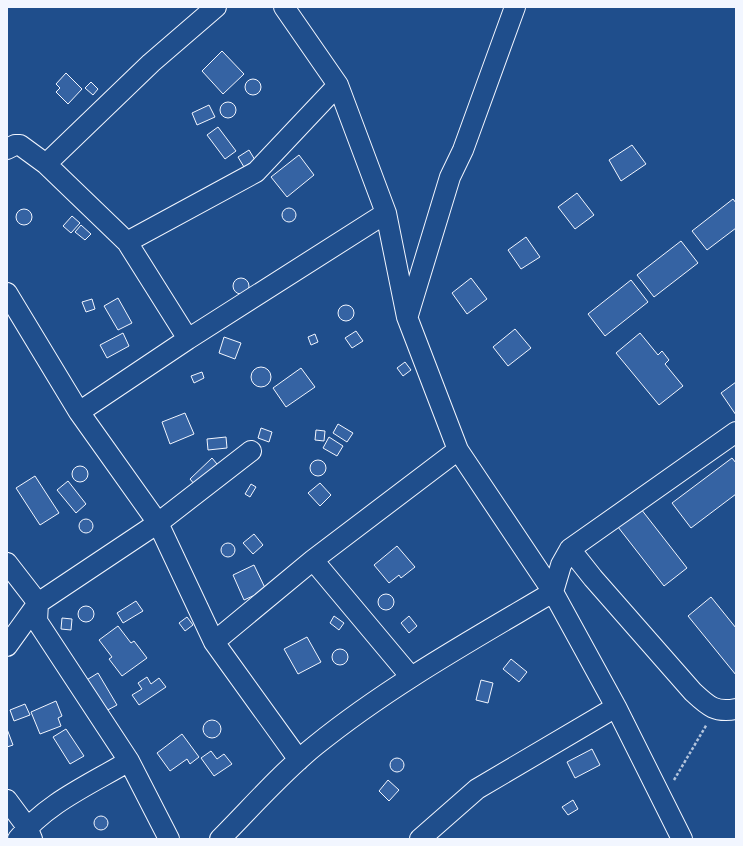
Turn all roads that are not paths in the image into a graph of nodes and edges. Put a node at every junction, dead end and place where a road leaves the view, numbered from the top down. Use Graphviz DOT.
graph roads {
  1 [pos="216,7"];
  2 [pos="284,7"];
  3 [pos="515,7"];
  4 [pos="338,85"];
  5 [pos="7,149"];
  6 [pos="46,164"];
  7 [pos="386,214"];
  8 [pos="127,242"];
  9 [pos="7,294"];
  10 [pos="407,317"];
  11 [pos="188,339"];
  12 [pos="79,412"];
  13 [pos="736,432"];
  14 [pos="458,450"];
  15 [pos="250,451"];
  16 [pos="158,523"];
  17 [pos="570,549"];
  18 [pos="313,560"];
  19 [pos="7,563"];
  20 [pos="553,592"];
  21 [pos="38,603"];
  22 [pos="214,642"];
  23 [pos="7,646"];
  24 [pos="411,676"];
  25 [pos="616,707"];
  26 [pos="736,709"];
  27 [pos="299,760"];
  28 [pos="129,761"];
  29 [pos="7,800"];
  30 [pos="26,835"];
  31 [pos="169,839"];
  32 [pos="220,839"];
  33 [pos="420,839"];
  34 [pos="682,839"];
  1 -- 6 [label="street"];
  2 -- 4 [label="street"];
  3 -- 10 [label="street"];
  4 -- 7 [label="street"];
  4 -- 8 [label="street"];
  5 -- 6 [label="street"];
  6 -- 8 [label="street"];
  7 -- 10 [label="street"];
  7 -- 11 [label="street"];
  8 -- 11 [label="street"];
  9 -- 12 [label="street"];
  10 -- 14 [label="street"];
  11 -- 12 [label="street"];
  12 -- 16 [label="street"];
  13 -- 17 [label="street"];
  14 -- 18 [label="street"];
  14 -- 20 [label="street"];
  15 -- 16 [label="street"];
  16 -- 21 [label="street"];
  16 -- 22 [label="street"];
  17 -- 20 [label="street"];
  17 -- 26 [label="street"];
  18 -- 22 [label="street"];
  18 -- 24 [label="street"];
  19 -- 21 [label="street"];
  20 -- 24 [label="street"];
  20 -- 25 [label="street"];
  21 -- 23 [label="street"];
  21 -- 28 [label="street"];
  22 -- 27 [label="street"];
  24 -- 27 [label="street"];
  25 -- 33 [label="street"];
  25 -- 34 [label="street"];
  27 -- 32 [label="street"];
  28 -- 30 [label="street"];
  28 -- 31 [label="street"];
  29 -- 30 [label="street"];
}
